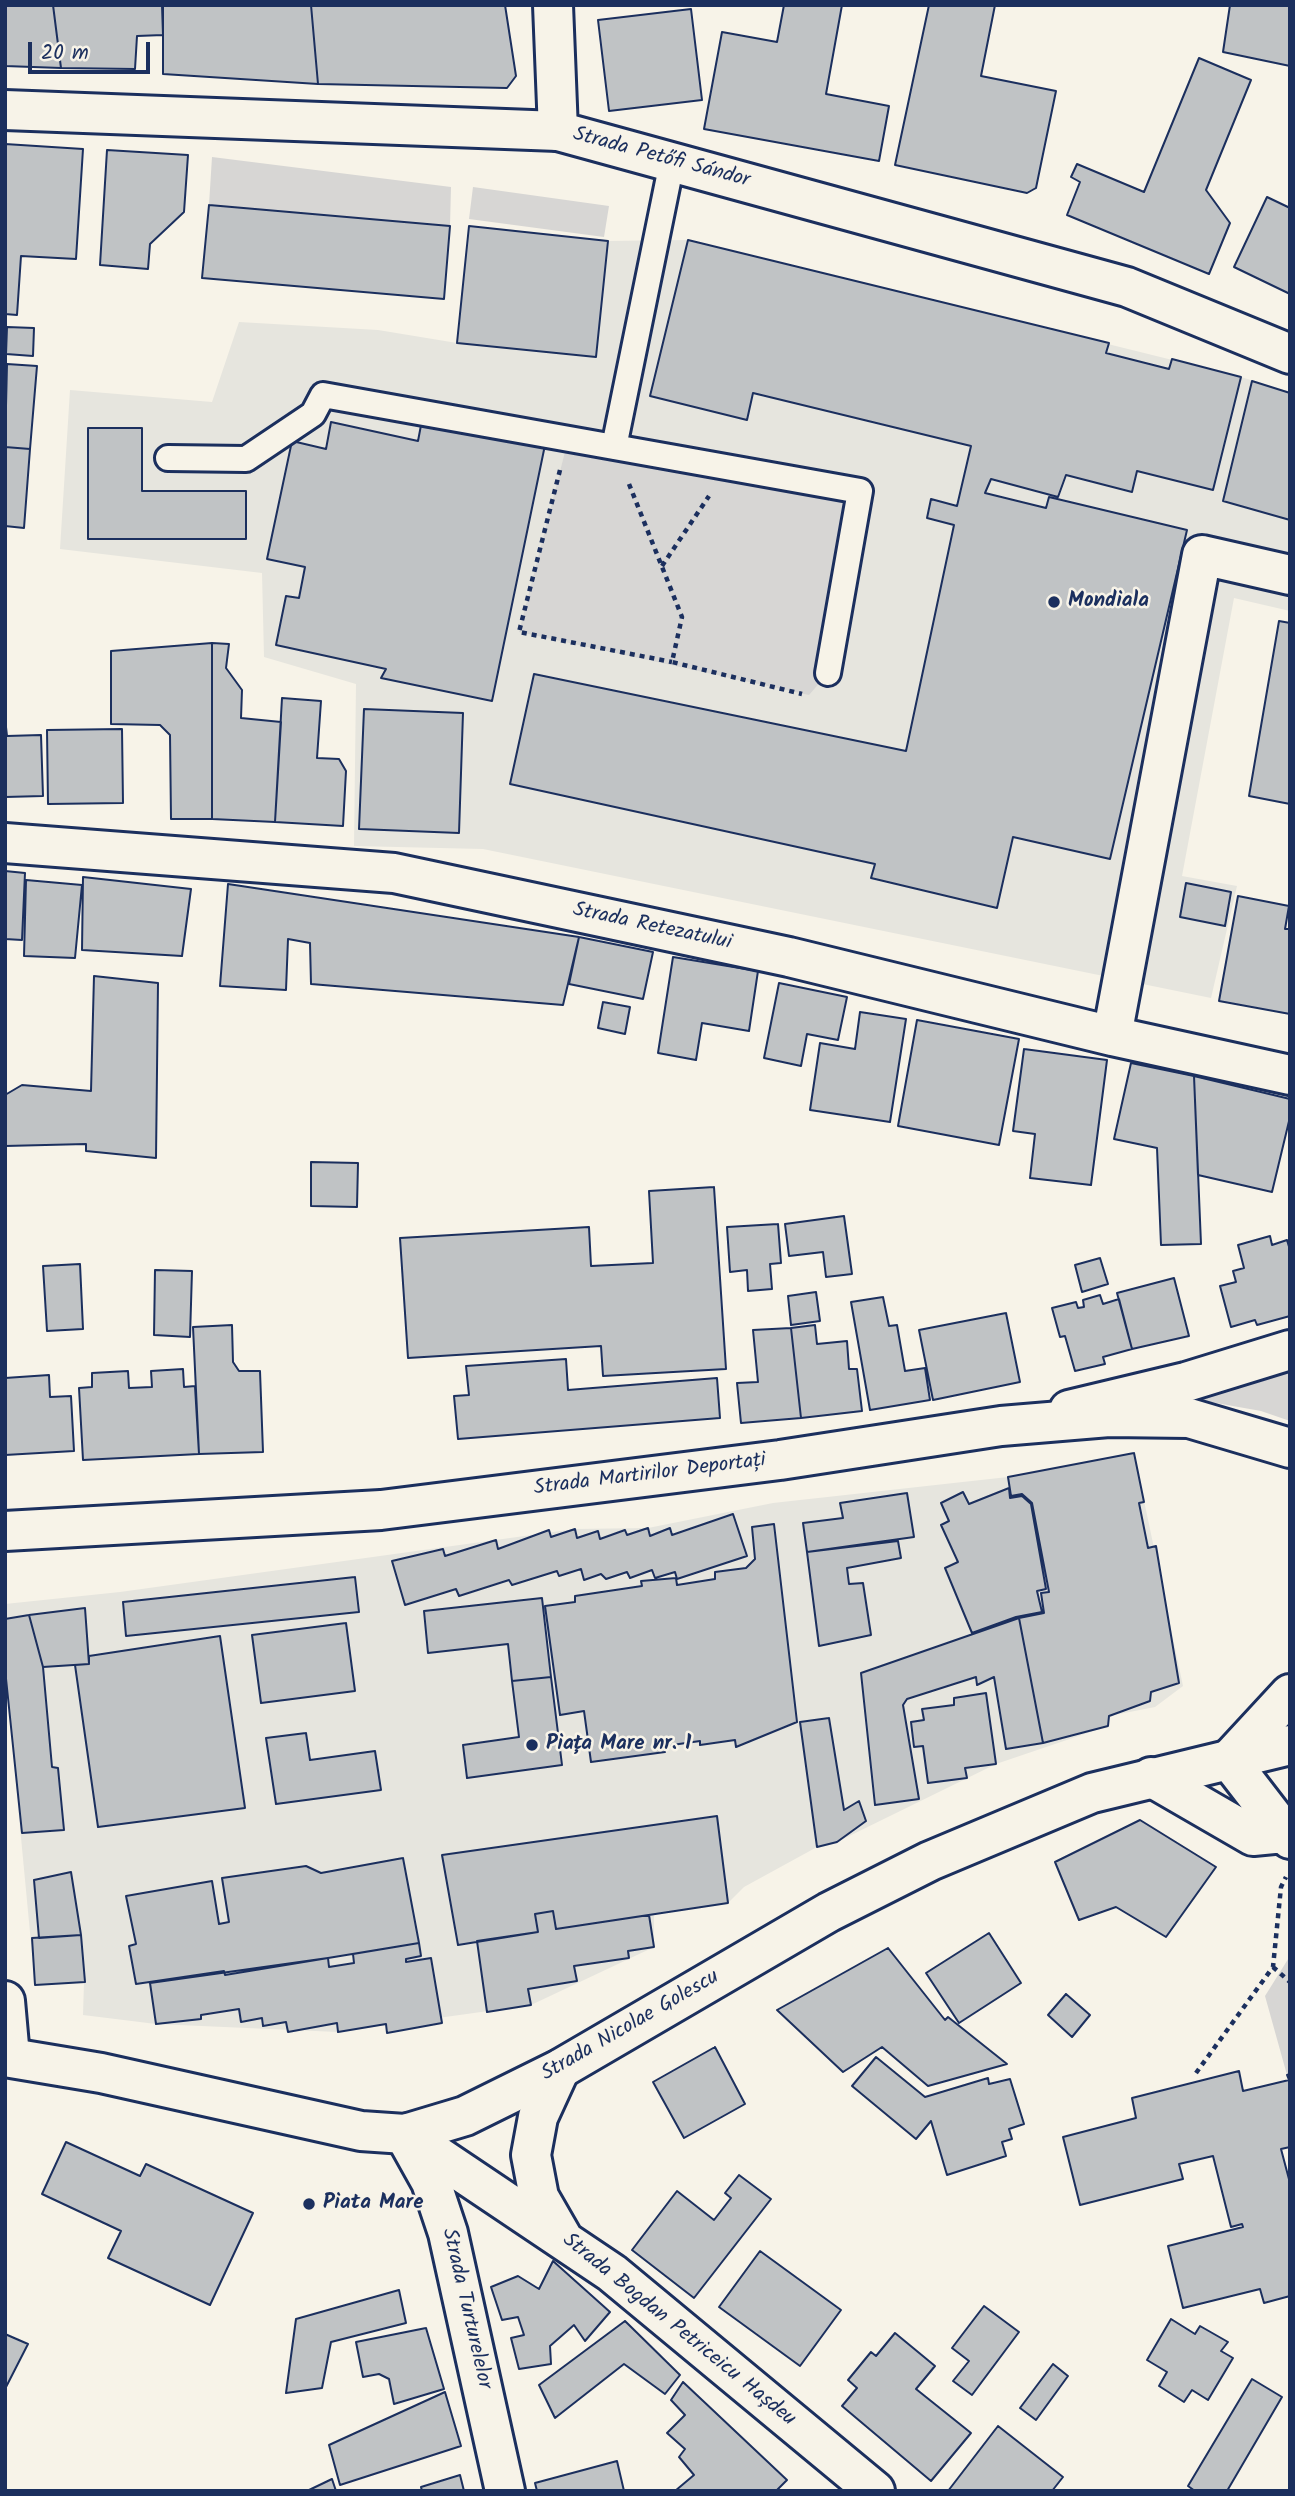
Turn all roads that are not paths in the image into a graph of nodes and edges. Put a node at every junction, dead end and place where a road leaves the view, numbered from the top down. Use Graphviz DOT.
graph roads {
  1 [pos="553,5"];
  2 [pos="5,110"];
  3 [pos="558,131"];
  4 [pos="672,162"];
  5 [pos="1290,354"];
  6 [pos="614,447"];
  7 [pos="168,458"];
  8 [pos="1290,575"];
  9 [pos="828,673"];
  10 [pos="5,843"];
  11 [pos="1112,1036"];
  12 [pos="1290,1075"];
  13 [pos="1290,1350"];
  14 [pos="1001,1426"];
  15 [pos="1290,1448"];
  16 [pos="5,1531"];
  17 [pos="1290,1694"];
  18 [pos="1290,1745"];
  19 [pos="1229,1760"];
  20 [pos="1151,1777"];
  21 [pos="1288,1835"];
  22 [pos="5,2001"];
  23 [pos="8,2057"];
  24 [pos="560,2069"];
  25 [pos="405,2134"];
  26 [pos="563,2238"];
  27 [pos="505,2491"];
  28 [pos="875,2491"];
  1 -- 3 [label="street"];
  2 -- 3 [label="street, Strada Petőfi Sándor"];
  3 -- 4 [label="street, Strada Petőfi Sándor"];
  4 -- 5 [label="street, Strada Petőfi Sándor"];
  4 -- 6 [label="lane"];
  6 -- 7 [label="lane"];
  6 -- 9 [label="lane"];
  8 -- 11 [label="street"];
  10 -- 11 [label="street, Strada Retezatului"];
  11 -- 12 [label="street, Strada Retezatului"];
  13 -- 14 [label="street"];
  14 -- 15 [label="street, Strada Martirilor Deportați"];
  14 -- 16 [label="street, Strada Martirilor Deportați"];
  17 -- 19 [label="street"];
  18 -- 19 [label="street, Strada Nicolae Golescu"];
  19 -- 20 [label="street, Strada Nicolae Golescu"];
  19 -- 21 [label="street"];
  20 -- 21 [label="street"];
  20 -- 24 [label="street, Strada Nicolae Golescu"];
  22 -- 23 [label="street"];
  23 -- 25 [label="street, Strada Nicolae Golescu"];
  24 -- 25 [label="street, Strada Nicolae Golescu"];
  24 -- 26 [label="street"];
  25 -- 26 [label="street, Strada Bogdan Petriceicu Hașdeu"];
  25 -- 27 [label="street, Strada Turturelelor"];
  26 -- 28 [label="street, Strada Bogdan Petriceicu Hașdeu"];
}
